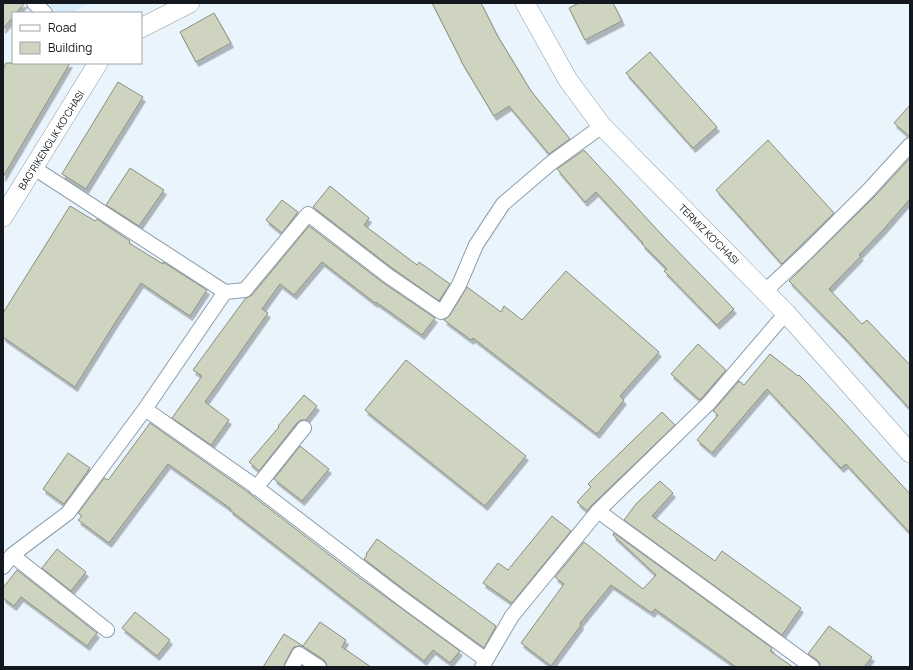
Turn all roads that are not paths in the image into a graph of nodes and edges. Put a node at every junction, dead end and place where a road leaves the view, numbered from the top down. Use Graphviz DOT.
graph roads {
  1 [pos="34,3"];
  2 [pos="190,3"];
  3 [pos="525,3"];
  4 [pos="44,12"];
  5 [pos="142,27"];
  6 [pos="97,64"];
  7 [pos="602,126"];
  8 [pos="910,145"];
  9 [pos="34,168"];
  10 [pos="3,217"];
  11 [pos="765,291"];
  12 [pos="225,292"];
  13 [pos="786,313"];
  14 [pos="145,408"];
  15 [pos="304,428"];
  16 [pos="910,452"];
  17 [pos="256,488"];
  18 [pos="598,511"];
  19 [pos="12,555"];
  20 [pos="3,567"];
  21 [pos="107,630"];
  22 [pos="484,663"];
  23 [pos="292,667"];
  24 [pos="319,667"];
  25 [pos="812,667"];
  1 -- 4 [label="street"];
  2 -- 5 [label="main road"];
  3 -- 7 [label="main road, TERMIZ KO'CHASI"];
  6 -- 9 [label="main road, BAG'RIKENGLIK KO'CHASI"];
  7 -- 11 [label="main road, TERMIZ KO'CHASI"];
  7 -- 12 [label="street"];
  8 -- 11 [label="street"];
  9 -- 10 [label="main road, BAG'RIKENGLIK KO'CHASI"];
  9 -- 12 [label="street"];
  11 -- 13 [label="main road, TERMIZ KO'CHASI"];
  12 -- 14 [label="street"];
  13 -- 16 [label="main road, TERMIZ KO'CHASI"];
  13 -- 18 [label="street"];
  14 -- 17 [label="street"];
  14 -- 19 [label="street"];
  15 -- 17 [label="street"];
  17 -- 22 [label="street"];
  18 -- 22 [label="street"];
  18 -- 25 [label="street"];
  19 -- 20 [label="street"];
  19 -- 21 [label="street"];
  23 -- 24 [label="street"];
}
